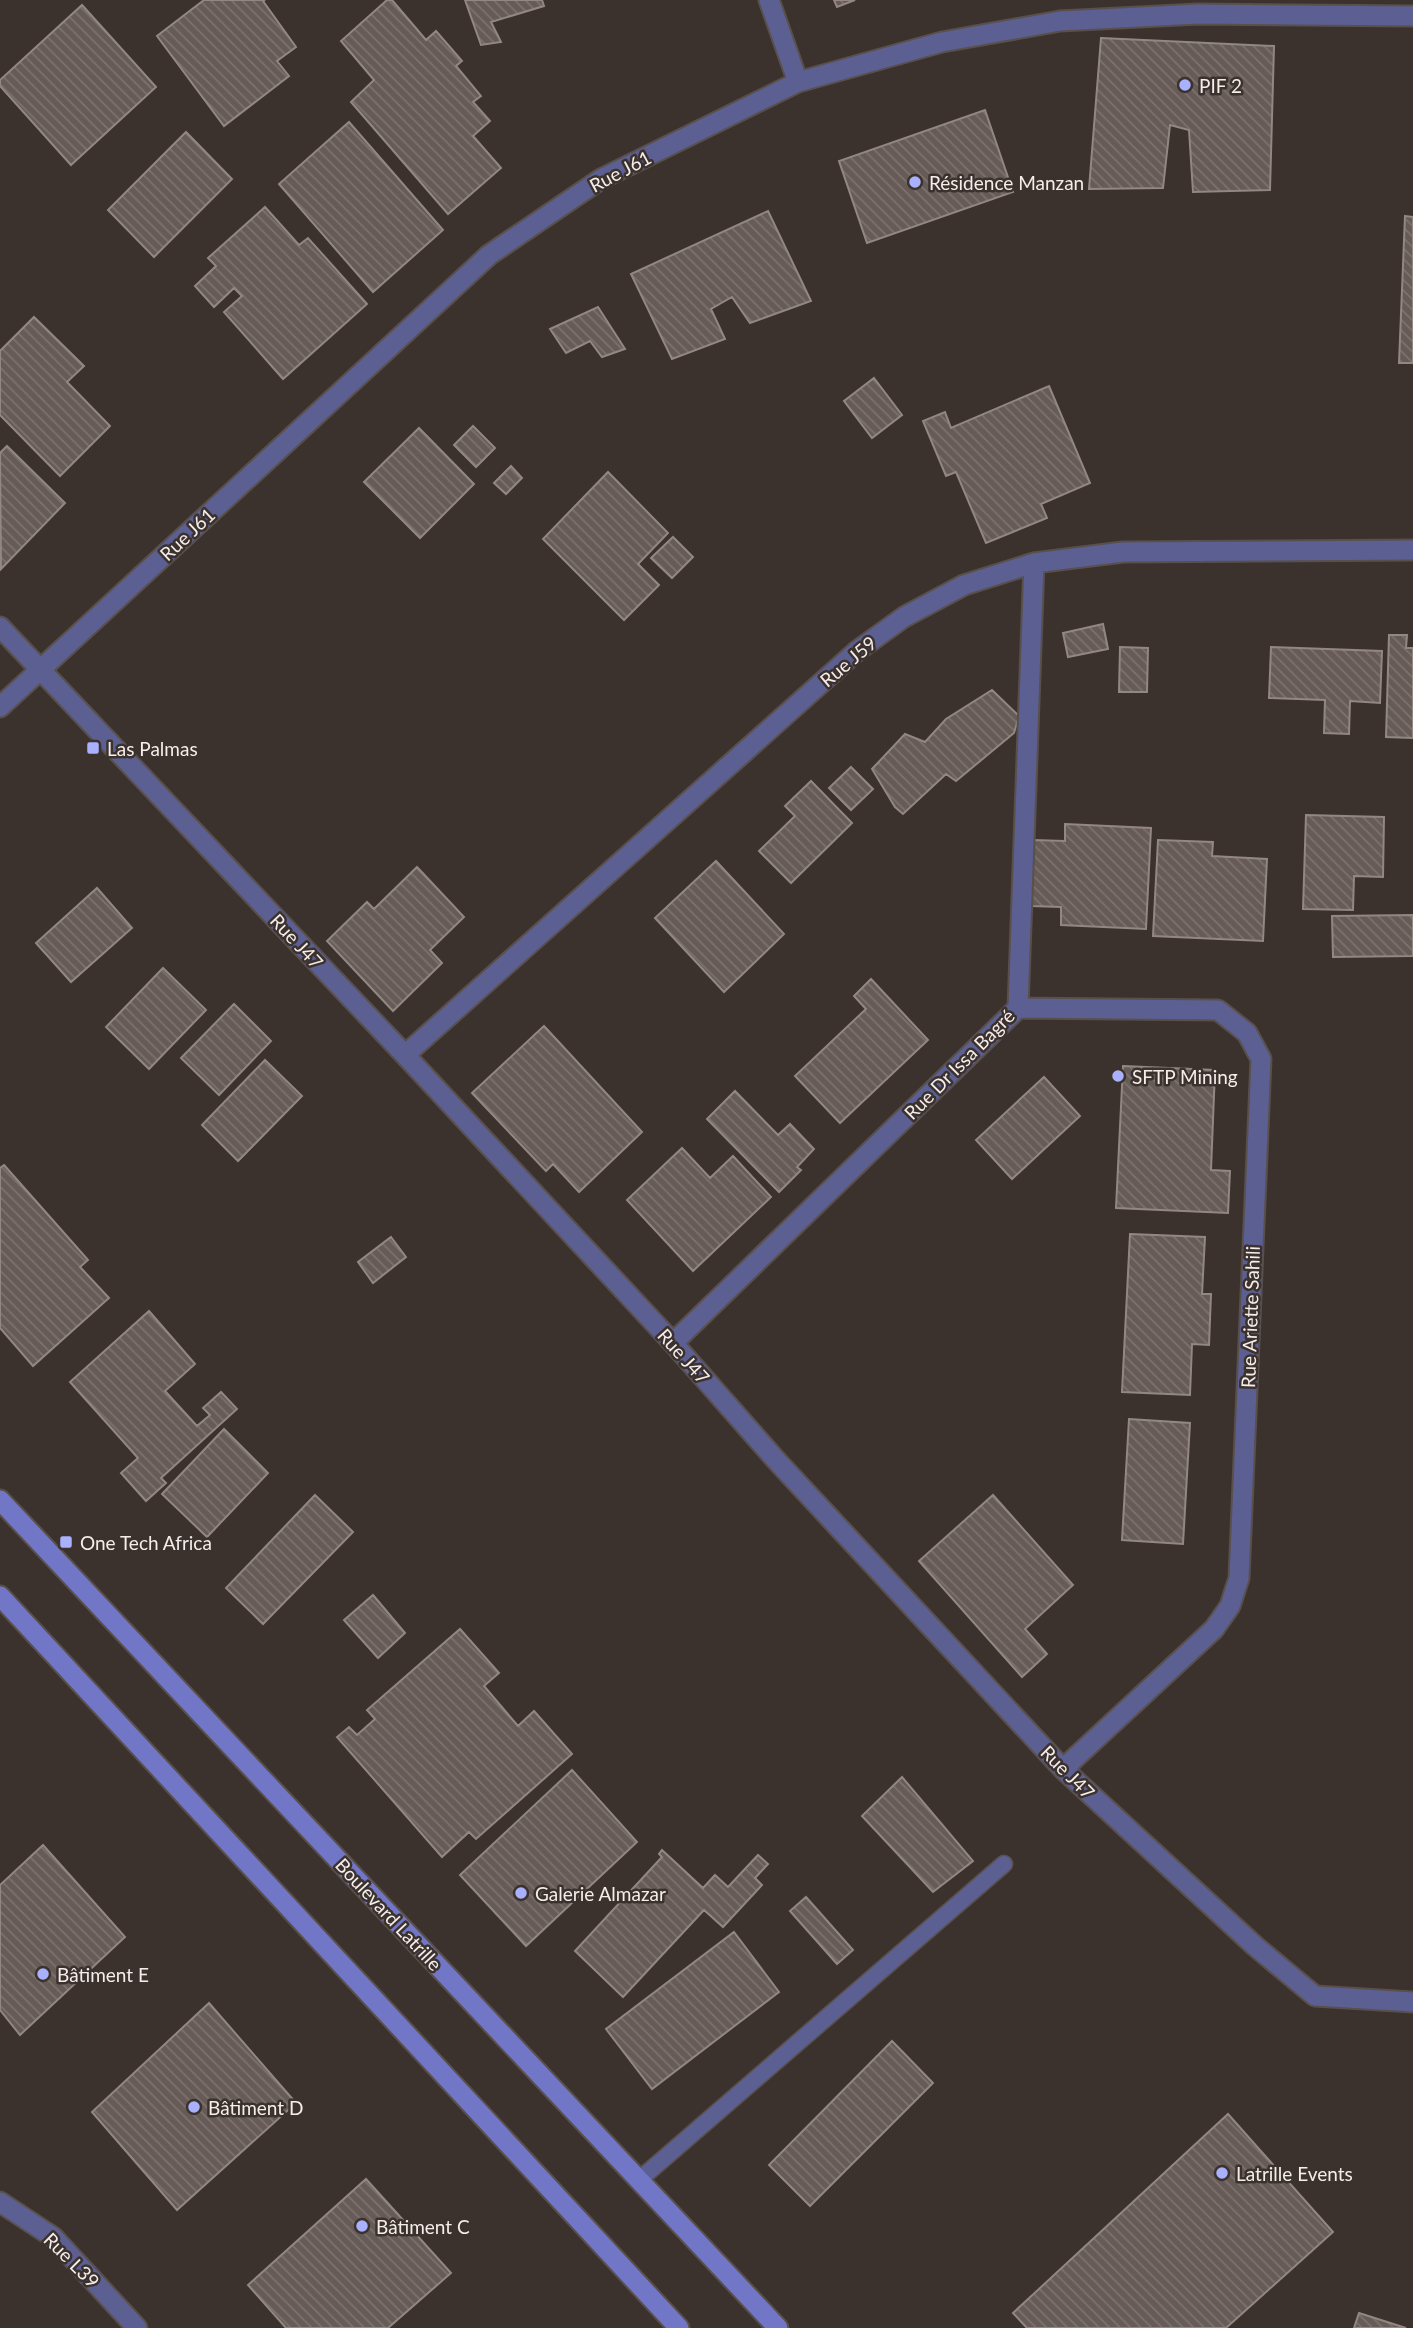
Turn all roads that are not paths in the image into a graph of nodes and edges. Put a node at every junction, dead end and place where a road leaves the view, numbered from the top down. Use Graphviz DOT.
graph roads {
  1 [pos="769,0"];
  2 [pos="1301,8"];
  3 [pos="1413,16"];
  4 [pos="799,82"];
  5 [pos="1413,550"];
  6 [pos="1034,563"];
  7 [pos="0,627"];
  8 [pos="40,670"];
  9 [pos="0,707"];
  10 [pos="1018,1008"];
  11 [pos="405,1055"];
  12 [pos="673,1343"];
  13 [pos="0,1500"];
  14 [pos="0,1596"];
  15 [pos="1063,1769"];
  16 [pos="1004,1864"];
  17 [pos="1413,2002"];
  18 [pos="639,2180"];
  19 [pos="0,2202"];
  20 [pos="137,2328"];
  21 [pos="679,2328"];
  22 [pos="778,2328"];
  1 -- 4 [label="street"];
  2 -- 3 [label="street, Rue J61"];
  2 -- 4 [label="street, Rue J61"];
  4 -- 8 [label="street, Rue J61"];
  5 -- 6 [label="street, Rue J59"];
  6 -- 10 [label="street, Rue Dr Issa Bagré"];
  6 -- 11 [label="street, Rue J59"];
  7 -- 8 [label="street, Rue J47"];
  8 -- 9 [label="street, Rue J61"];
  8 -- 11 [label="street, Rue J47"];
  10 -- 12 [label="street, Rue Dr Issa Bagré"];
  10 -- 15 [label="street, Rue Ariette Sahili"];
  11 -- 12 [label="street, Rue J47"];
  12 -- 15 [label="street, Rue J47"];
  13 -- 18 [label="main road, Boulevard Latrille"];
  14 -- 21 [label="main road"];
  15 -- 17 [label="street, Rue J47"];
  16 -- 18 [label="lane"];
  18 -- 22 [label="main road, Boulevard Latrille"];
  19 -- 20 [label="street, Rue L39"];
}
